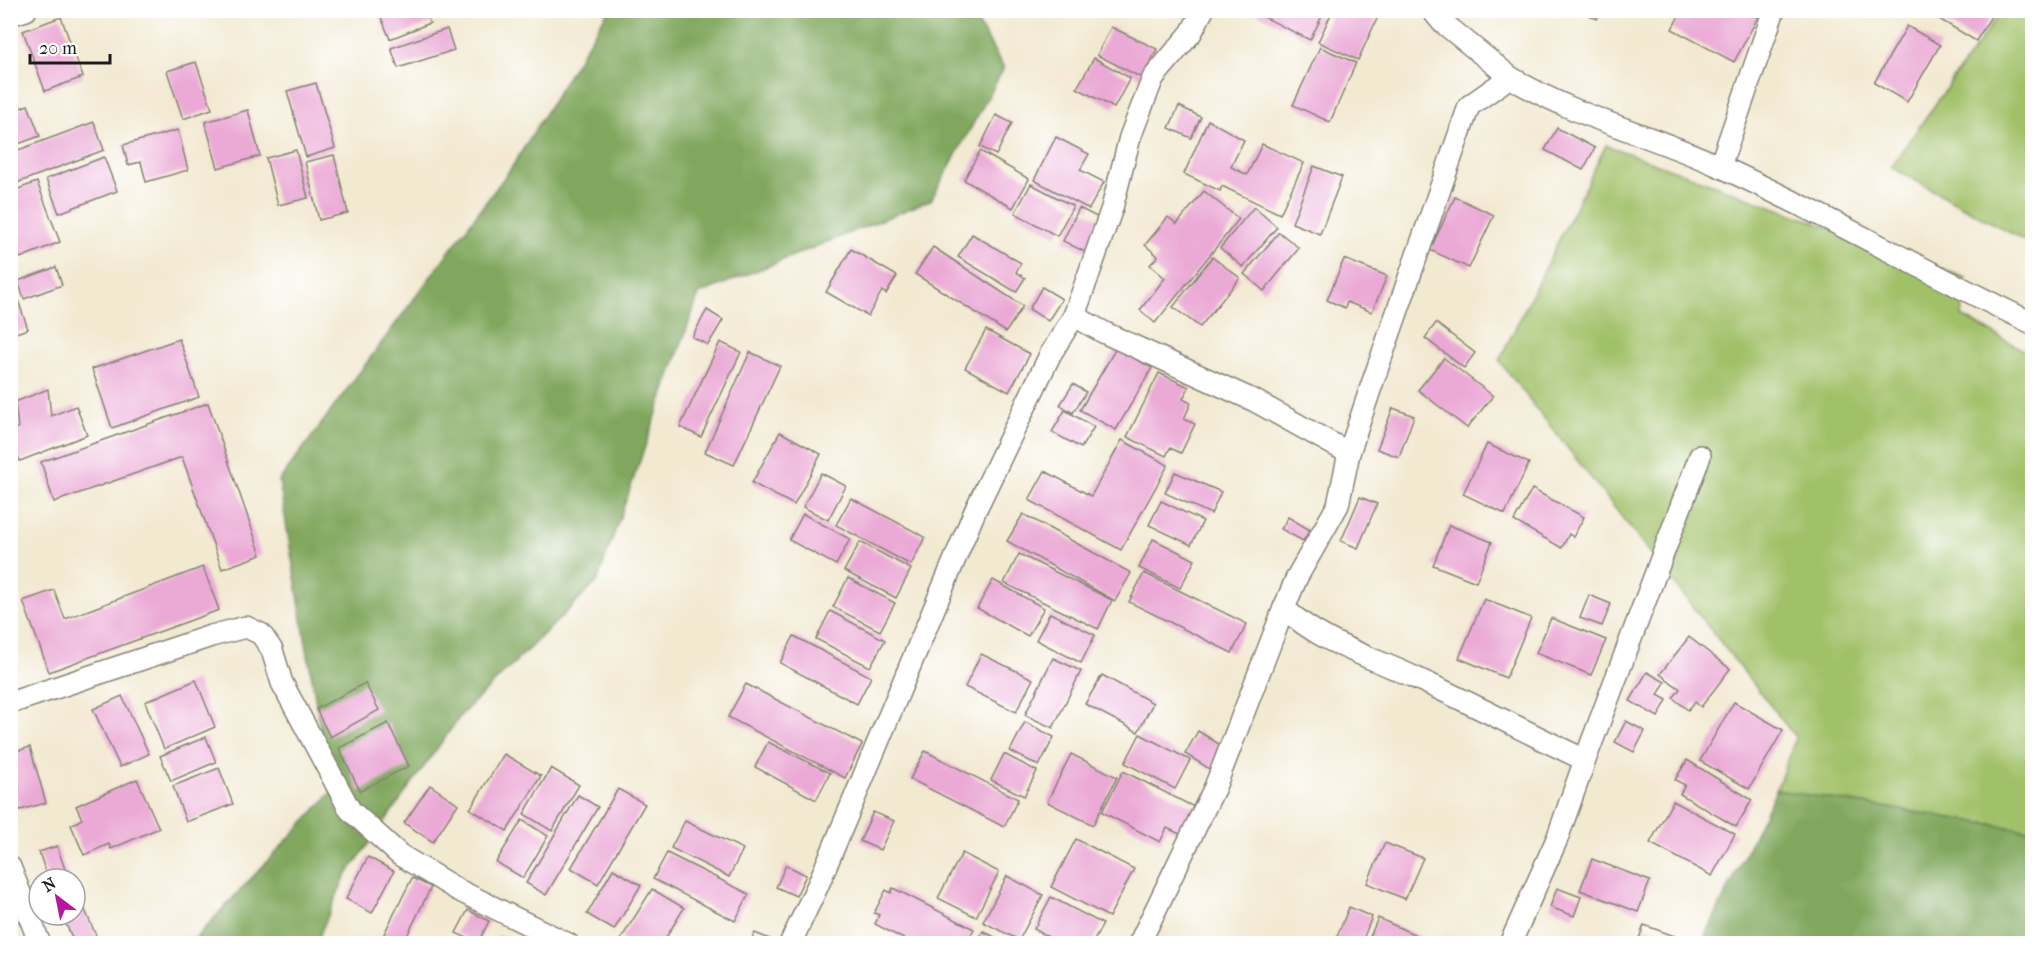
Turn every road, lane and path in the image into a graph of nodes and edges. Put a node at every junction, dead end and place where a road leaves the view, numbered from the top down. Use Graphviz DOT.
graph roads {
  1 [pos="26,10"];
  2 [pos="1203,10"];
  3 [pos="1432,10"];
  4 [pos="1774,10"];
  5 [pos="10,15"];
  6 [pos="1510,77"];
  7 [pos="1720,166"];
  8 [pos="1074,316"];
  9 [pos="2032,323"];
  10 [pos="1349,453"];
  11 [pos="1700,456"];
  12 [pos="1284,609"];
  13 [pos="10,703"];
  14 [pos="1585,760"];
  15 [pos="10,867"];
  16 [pos="40,944"];
  17 [pos="568,944"];
  18 [pos="790,944"];
  19 [pos="1139,944"];
  20 [pos="1510,944"];
  1 -- 5 [label="street"];
  2 -- 8 [label="street"];
  3 -- 6 [label="street"];
  4 -- 7 [label="street"];
  6 -- 7 [label="street"];
  6 -- 10 [label="street"];
  7 -- 9 [label="street"];
  8 -- 10 [label="street"];
  8 -- 18 [label="street"];
  10 -- 12 [label="street"];
  11 -- 14 [label="street"];
  12 -- 14 [label="street"];
  12 -- 19 [label="street"];
  13 -- 17 [label="street"];
  14 -- 20 [label="street"];
  15 -- 16 [label="street"];
}
